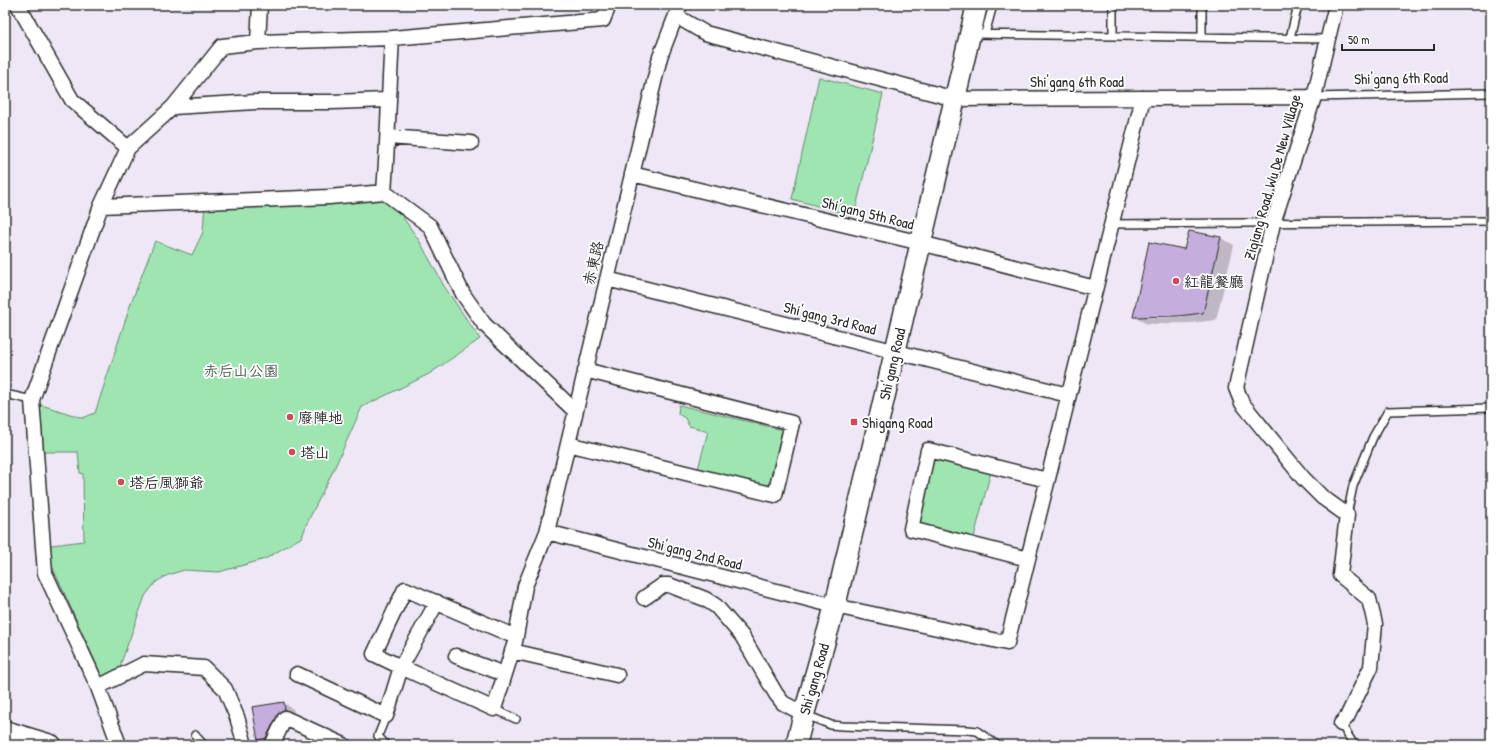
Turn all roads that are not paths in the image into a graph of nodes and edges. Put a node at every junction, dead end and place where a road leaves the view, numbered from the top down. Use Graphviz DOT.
graph roads {
  1 [pos="18,5"];
  2 [pos="260,5"];
  3 [pos="609,5"];
  4 [pos="976,5"];
  5 [pos="993,5"];
  6 [pos="1112,5"];
  7 [pos="1202,5"];
  8 [pos="1298,5"];
  9 [pos="1336,5"];
  10 [pos="678,11"];
  11 [pos="978,34"];
  12 [pos="1113,36"];
  13 [pos="1202,37"];
  14 [pos="392,38"];
  15 [pos="1290,38"];
  16 [pos="1328,39"];
  17 [pos="258,42"];
  18 [pos="1491,93"];
  19 [pos="1314,97"];
  20 [pos="1143,98"];
  21 [pos="955,99"];
  22 [pos="388,100"];
  23 [pos="173,108"];
  24 [pos="388,137"];
  25 [pos="471,143"];
  26 [pos="128,148"];
  27 [pos="632,174"];
  28 [pos="384,192"];
  29 [pos="101,206"];
  30 [pos="1491,221"];
  31 [pos="1273,223"];
  32 [pos="1111,224"];
  33 [pos="921,243"];
  34 [pos="607,279"];
  35 [pos="1095,288"];
  36 [pos="895,352"];
  37 [pos="585,370"];
  38 [pos="5,394"];
  39 [pos="1068,395"];
  40 [pos="32,400"];
  41 [pos="1491,408"];
  42 [pos="575,411"];
  43 [pos="568,444"];
  44 [pos="1047,480"];
  45 [pos="1347,515"];
  46 [pos="547,532"];
  47 [pos="1028,559"];
  48 [pos="644,598"];
  49 [pos="437,602"];
  50 [pos="835,606"];
  51 [pos="516,637"];
  52 [pos="512,651"];
  53 [pos="456,656"];
  54 [pos="401,667"];
  55 [pos="297,674"];
  56 [pos="504,674"];
  57 [pos="617,675"];
  58 [pos="98,687"];
  59 [pos="494,709"];
  60 [pos="804,714"];
  61 [pos="386,716"];
  62 [pos="516,719"];
  63 [pos="1341,724"];
  64 [pos="5,730"];
  65 [pos="195,735"];
  66 [pos="51,745"];
  67 [pos="119,745"];
  68 [pos="204,745"];
  69 [pos="245,745"];
  70 [pos="272,745"];
  71 [pos="344,745"];
  72 [pos="386,745"];
  73 [pos="796,745"];
  74 [pos="997,745"];
  75 [pos="1354,745"];
  1 -- 26 [label="street"];
  2 -- 17 [label="street"];
  3 -- 14 [label="street"];
  4 -- 11 [label="street, Shi'gang Road"];
  5 -- 11 [label="lane"];
  6 -- 12 [label="lane"];
  7 -- 13 [label="lane"];
  8 -- 15 [label="lane"];
  9 -- 16 [label="street, Ziqiang Road, Wu De New Village"];
  10 -- 21 [label="street, Shi'gang 6th Road"];
  10 -- 27 [label="street, 赤東路"];
  11 -- 12 [label="lane"];
  11 -- 21 [label="street, Shi'gang Road"];
  12 -- 13 [label="lane"];
  13 -- 15 [label="lane"];
  14 -- 17 [label="street"];
  14 -- 22 [label="street"];
  15 -- 16 [label="lane"];
  16 -- 19 [label="street, Ziqiang Road, Wu De New Village"];
  17 -- 23 [label="street"];
  18 -- 19 [label="lane, Shi'gang 6th Road"];
  19 -- 20 [label="street, Shi'gang 6th Road"];
  19 -- 31 [label="street, Ziqiang Road, Wu De New Village"];
  20 -- 21 [label="street, Shi'gang 6th Road"];
  20 -- 32 [label="street"];
  21 -- 33 [label="street, Shi'gang Road"];
  22 -- 23 [label="street"];
  22 -- 24 [label="street"];
  23 -- 26 [label="street"];
  24 -- 25 [label="street"];
  24 -- 28 [label="street"];
  26 -- 29 [label="street"];
  27 -- 33 [label="street, Shi'gang 5th Road"];
  27 -- 34 [label="street, 赤東路"];
  28 -- 29 [label="street"];
  28 -- 42 [label="street"];
  29 -- 40 [label="street"];
  30 -- 31 [label="lane"];
  31 -- 32 [label="lane"];
  31 -- 45 [label="street, Ziqiang Road, Wu De New Village"];
  32 -- 35 [label="street"];
  33 -- 35 [label="street, Shi'gang 5th Road"];
  33 -- 36 [label="street, Shi'gang Road"];
  34 -- 36 [label="street, Shi'gang 3rd Road"];
  34 -- 37 [label="street, 赤東路"];
  35 -- 39 [label="street"];
  36 -- 39 [label="street, Shi'gang 3rd Road"];
  36 -- 50 [label="street, Shi'gang Road"];
  37 -- 42 [label="street, 赤東路"];
  37 -- 43 [label="street"];
  38 -- 40 [label="lane"];
  39 -- 44 [label="street"];
  40 -- 58 [label="street"];
  41 -- 45 [label="lane"];
  42 -- 43 [label="street, 赤東路"];
  43 -- 46 [label="street, 赤東路"];
  44 -- 47 [label="street"];
  44 -- 47 [label="street"];
  45 -- 63 [label="street"];
  46 -- 50 [label="street, Shi'gang 2nd Road"];
  46 -- 51 [label="street, 赤東路"];
  47 -- 50 [label="street, Shi'gang 2nd Road"];
  48 -- 60 [label="street"];
  49 -- 51 [label="street"];
  49 -- 54 [label="street"];
  49 -- 54 [label="street"];
  50 -- 60 [label="street, Shi'gang Road"];
  51 -- 52 [label="street, 赤東路"];
  52 -- 56 [label="street, 赤東路"];
  52 -- 57 [label="street"];
  53 -- 56 [label="street"];
  54 -- 59 [label="street"];
  54 -- 61 [label="street"];
  55 -- 61 [label="street"];
  56 -- 59 [label="street, 赤東路"];
  58 -- 67 [label="street"];
  58 -- 69 [label="street"];
  59 -- 62 [label="lane"];
  60 -- 73 [label="street, Shi'gang Road"];
  60 -- 74 [label="lane"];
  61 -- 72 [label="lane"];
  63 -- 75 [label="lane"];
  64 -- 66 [label="street"];
  65 -- 68 [label="lane"];
  70 -- 71 [label="street"];
}
